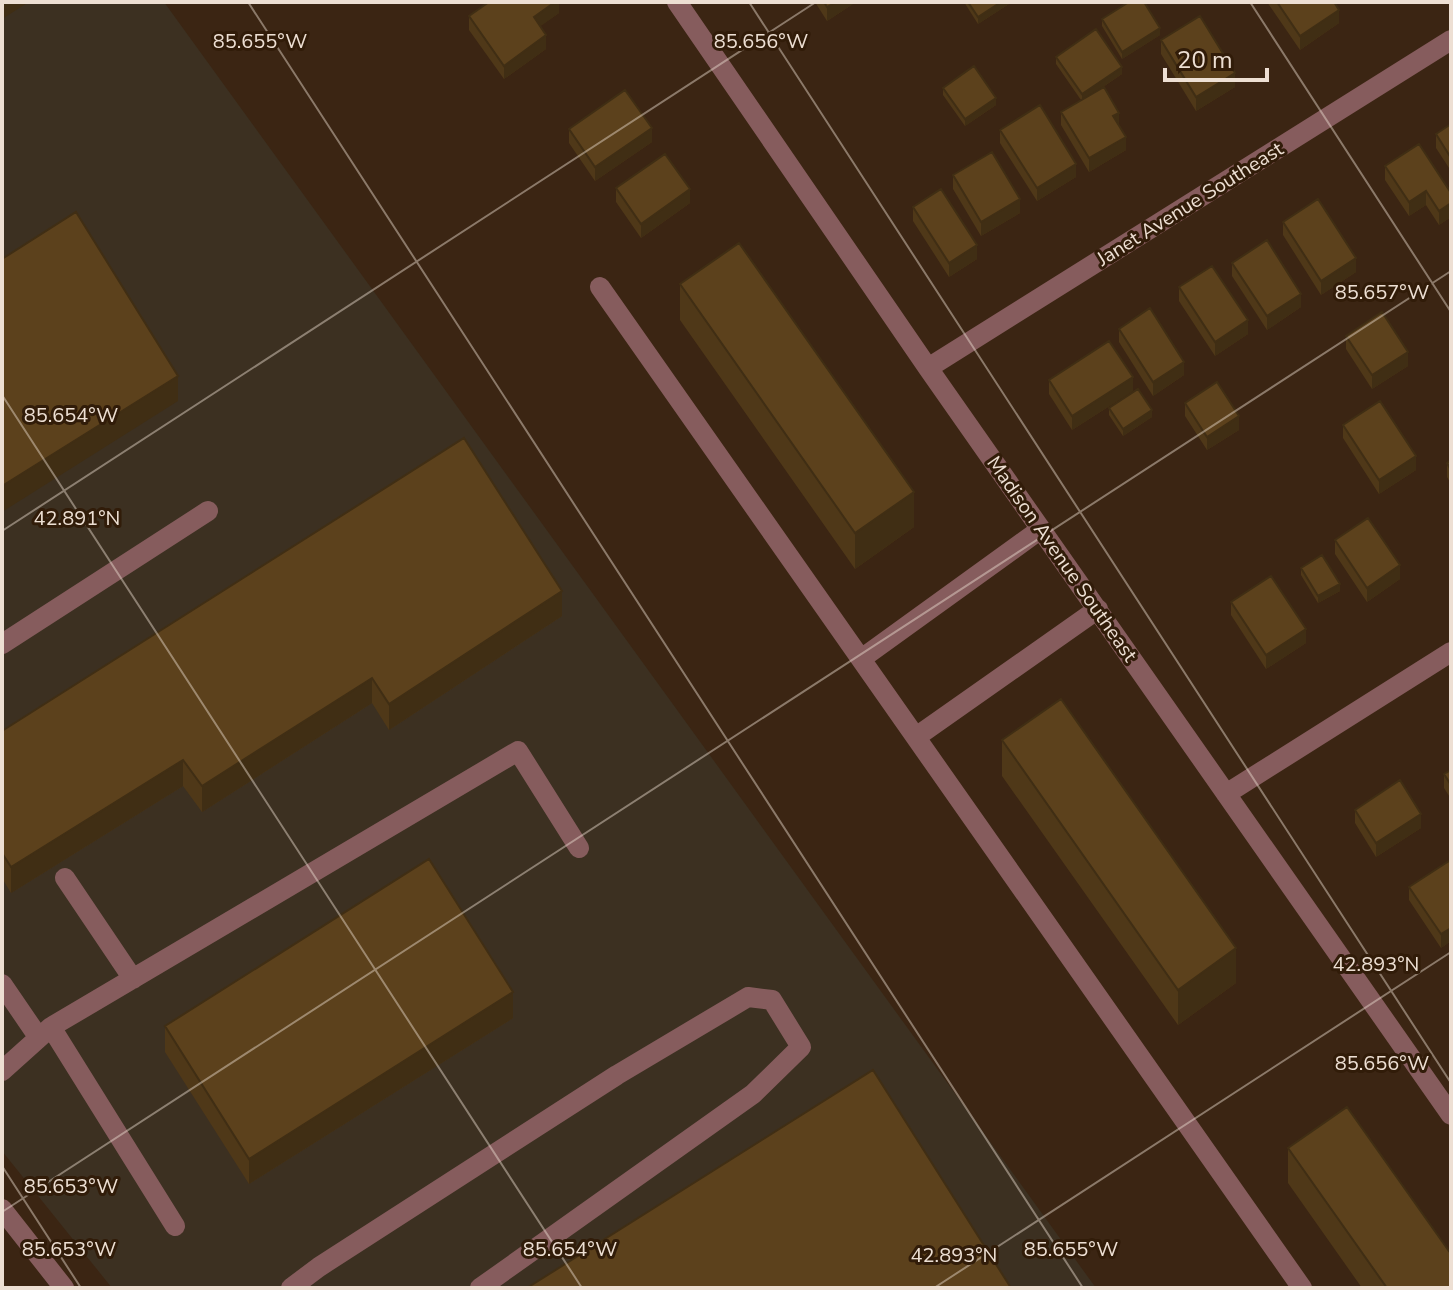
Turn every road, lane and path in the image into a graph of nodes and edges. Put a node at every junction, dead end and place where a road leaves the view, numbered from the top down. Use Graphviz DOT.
graph roads {
  1 [pos="677,2"];
  2 [pos="1451,40"];
  3 [pos="600,287"];
  4 [pos="928,368"];
  5 [pos="208,511"];
  6 [pos="1041,529"];
  7 [pos="1098,609"];
  8 [pos="2,644"];
  9 [pos="1451,652"];
  10 [pos="861,659"];
  11 [pos="916,737"];
  12 [pos="1226,794"];
  13 [pos="579,848"];
  14 [pos="65,878"];
  15 [pos="133,979"];
  16 [pos="2,984"];
  17 [pos="45,1032"];
  18 [pos="2,1071"];
  19 [pos="1451,1115"];
  20 [pos="2,1209"];
  21 [pos="175,1226"];
  22 [pos="64,1288"];
  23 [pos="291,1288"];
  24 [pos="480,1288"];
  25 [pos="1302,1288"];
  1 -- 4 [label="street, Madison Avenue Southeast"];
  2 -- 4 [label="street, Janet Avenue Southeast"];
  3 -- 10 [label="street"];
  4 -- 6 [label="street, Madison Avenue Southeast"];
  5 -- 8 [label="street"];
  6 -- 7 [label="street, Madison Avenue Southeast"];
  6 -- 10 [label="street"];
  7 -- 11 [label="street"];
  7 -- 12 [label="street, Madison Avenue Southeast"];
  9 -- 12 [label="street"];
  10 -- 11 [label="street"];
  11 -- 25 [label="street"];
  12 -- 19 [label="street, Madison Avenue Southeast"];
  13 -- 15 [label="street"];
  14 -- 15 [label="street"];
  15 -- 17 [label="street"];
  16 -- 17 [label="street"];
  17 -- 18 [label="street"];
  17 -- 21 [label="street"];
  20 -- 22 [label="street"];
  23 -- 24 [label="street"];
}
